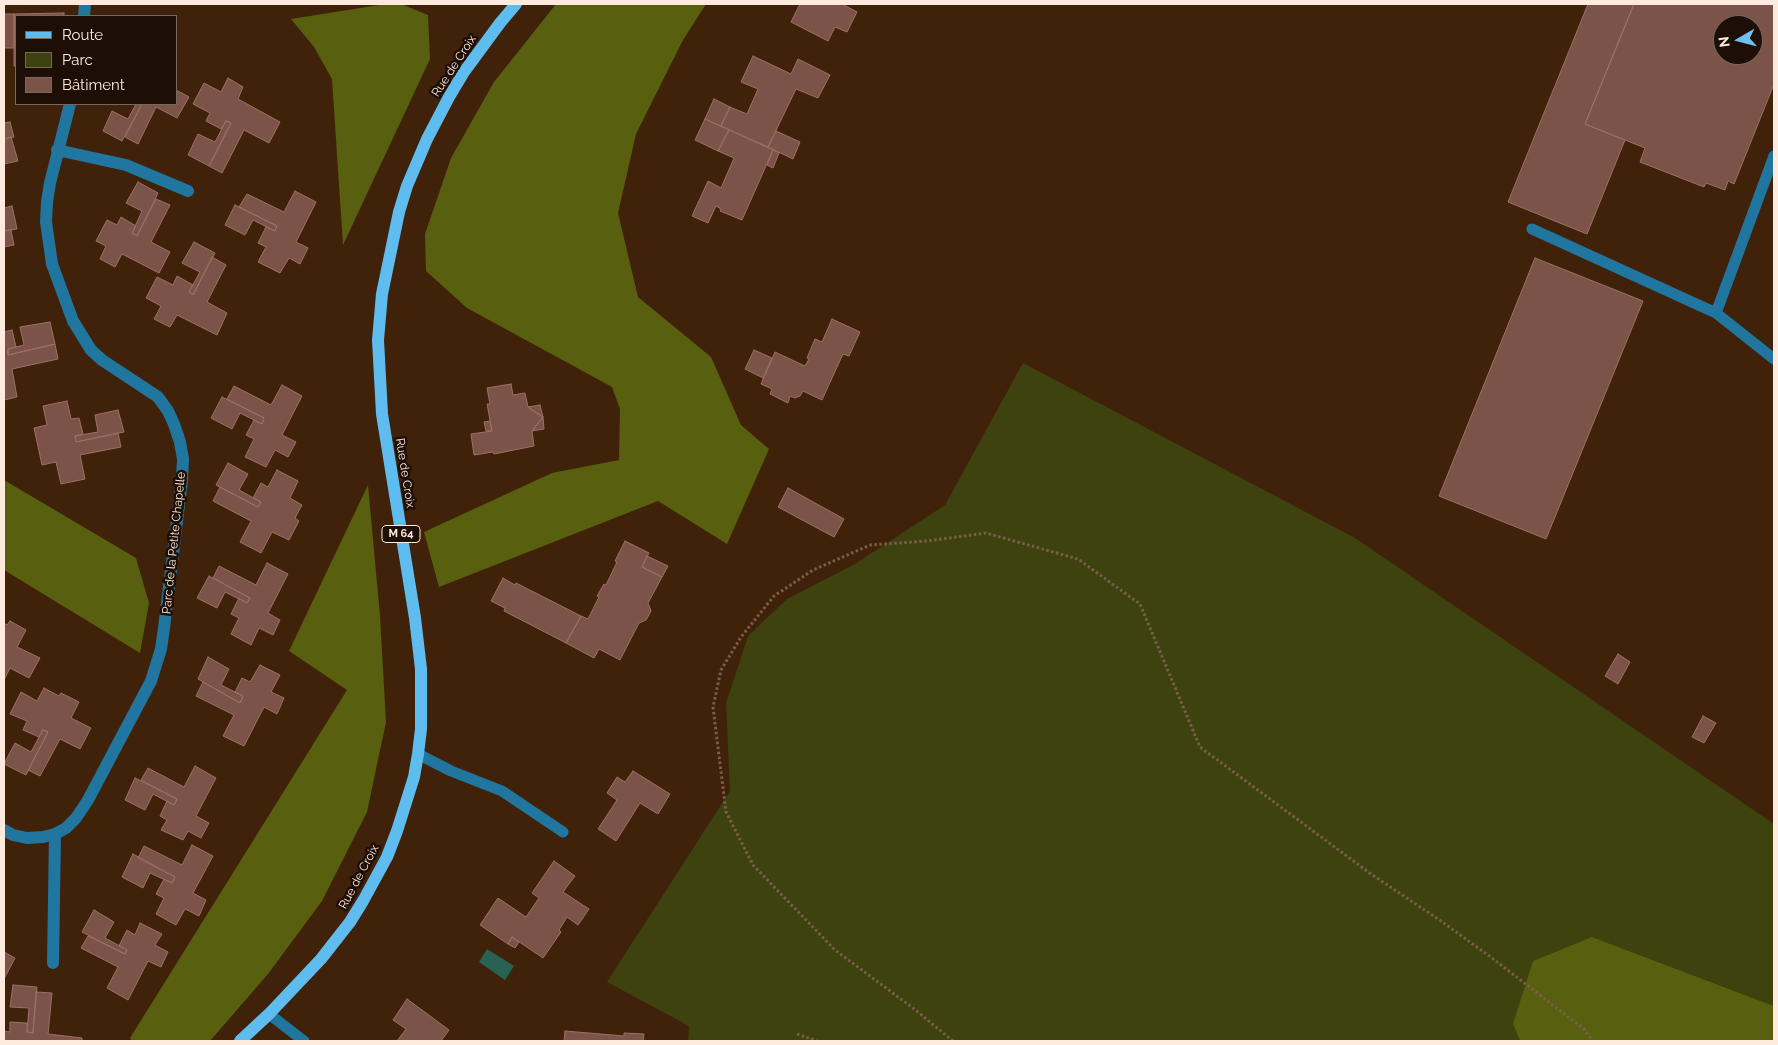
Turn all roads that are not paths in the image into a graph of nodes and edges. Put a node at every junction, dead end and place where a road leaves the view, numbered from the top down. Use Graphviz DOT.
graph roads {
  1 [pos="516,4"];
  2 [pos="70,105"];
  3 [pos="58,150"];
  4 [pos="1774,156"];
  5 [pos="188,191"];
  6 [pos="1532,229"];
  7 [pos="1716,313"];
  8 [pos="1774,359"];
  9 [pos="418,754"];
  10 [pos="4,830"];
  11 [pos="563,832"];
  12 [pos="55,834"];
  13 [pos="53,963"];
  14 [pos="269,1014"];
  15 [pos="240,1041"];
  16 [pos="304,1041"];
  1 -- 9 [label="main road, Rue de Croix / M 64"];
  2 -- 3 [label="street, Parc de la Petite Chapelle"];
  3 -- 5 [label="street"];
  3 -- 12 [label="street, Parc de la Petite Chapelle"];
  4 -- 7 [label="lane"];
  6 -- 7 [label="lane"];
  7 -- 8 [label="lane"];
  9 -- 11 [label="lane"];
  9 -- 14 [label="main road, Rue de Croix / M 64"];
  10 -- 12 [label="street, Parc de la Petite Chapelle"];
  12 -- 13 [label="street"];
  14 -- 15 [label="main road, Rue de Croix / M 64"];
  14 -- 16 [label="lane"];
}
